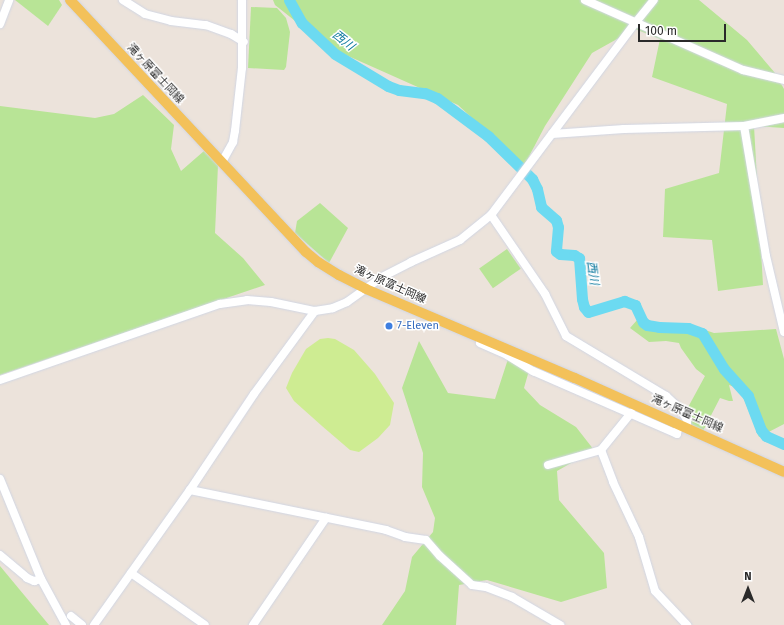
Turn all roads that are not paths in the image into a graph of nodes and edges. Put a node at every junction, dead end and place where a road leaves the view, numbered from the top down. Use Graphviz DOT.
graph roads {
  1 [pos="9,0"];
  2 [pos="70,0"];
  3 [pos="123,0"];
  4 [pos="242,0"];
  5 [pos="585,0"];
  6 [pos="654,0"];
  7 [pos="636,22"];
  8 [pos="0,24"];
  9 [pos="244,42"];
  10 [pos="784,80"];
  11 [pos="784,118"];
  12 [pos="744,126"];
  13 [pos="552,134"];
  14 [pos="222,162"];
  15 [pos="492,215"];
  16 [pos="366,289"];
  17 [pos="315,311"];
  18 [pos="784,332"];
  19 [pos="480,343"];
  20 [pos="0,380"];
  21 [pos="631,413"];
  22 [pos="683,426"];
  23 [pos="601,450"];
  24 [pos="548,465"];
  25 [pos="784,472"];
  26 [pos="0,479"];
  27 [pos="190,490"];
  28 [pos="326,518"];
  29 [pos="0,555"];
  30 [pos="131,572"];
  31 [pos="41,579"];
  32 [pos="71,616"];
  33 [pos="66,625"];
  34 [pos="82,625"];
  35 [pos="94,625"];
  36 [pos="205,625"];
  37 [pos="253,625"];
  38 [pos="560,625"];
  39 [pos="688,625"];
  1 -- 8 [label="street"];
  2 -- 14 [label="main road, 滝ヶ原富士岡線"];
  3 -- 9 [label="street"];
  4 -- 9 [label="street"];
  5 -- 7 [label="street"];
  6 -- 7 [label="street"];
  7 -- 10 [label="street"];
  7 -- 13 [label="street"];
  9 -- 14 [label="street"];
  11 -- 12 [label="street"];
  12 -- 13 [label="street"];
  12 -- 18 [label="street"];
  13 -- 15 [label="street"];
  14 -- 16 [label="main road, 滝ヶ原富士岡線"];
  15 -- 16 [label="street"];
  15 -- 22 [label="street"];
  16 -- 17 [label="street"];
  16 -- 22 [label="main road, 滝ヶ原富士岡線"];
  17 -- 20 [label="street"];
  17 -- 27 [label="street"];
  19 -- 21 [label="street"];
  21 -- 22 [label="street"];
  21 -- 23 [label="street"];
  22 -- 25 [label="main road, 滝ヶ原富士岡線"];
  23 -- 24 [label="street"];
  23 -- 39 [label="street"];
  26 -- 31 [label="street"];
  27 -- 28 [label="street"];
  27 -- 30 [label="street"];
  28 -- 37 [label="street"];
  28 -- 38 [label="street"];
  29 -- 31 [label="street"];
  30 -- 35 [label="street"];
  30 -- 36 [label="street"];
  31 -- 33 [label="street"];
  32 -- 34 [label="street"];
}
